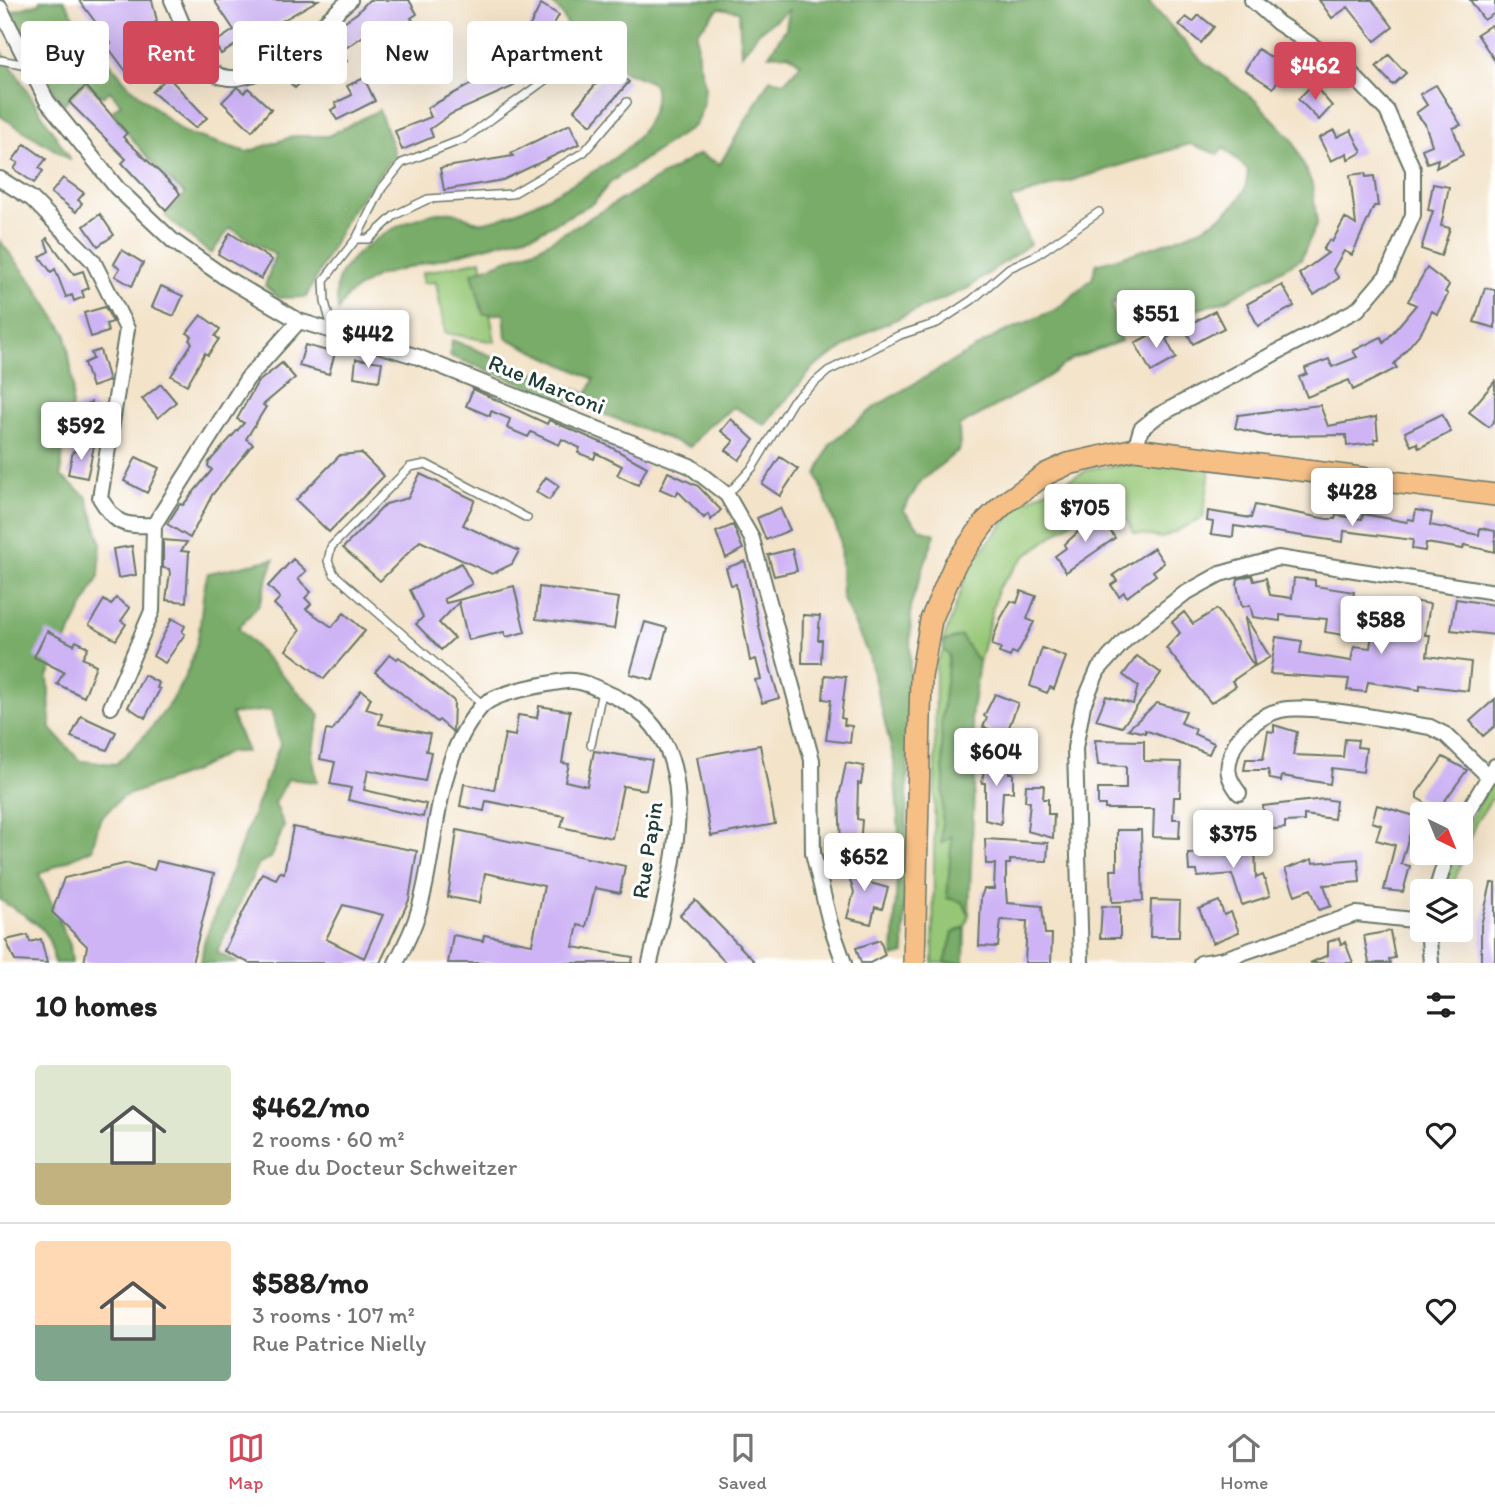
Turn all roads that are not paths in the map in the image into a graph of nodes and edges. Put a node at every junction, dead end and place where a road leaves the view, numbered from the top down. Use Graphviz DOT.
graph roads {
  1 [pos="172,0"];
  2 [pos="349,0"];
  3 [pos="1252,0"];
  4 [pos="0,8"];
  5 [pos="21,52"];
  6 [pos="0,60"];
  7 [pos="21,64"];
  8 [pos="38,84"];
  9 [pos="540,84"];
  10 [pos="627,102"];
  11 [pos="0,179"];
  12 [pos="1099,212"];
  13 [pos="356,239"];
  14 [pos="299,321"];
  15 [pos="333,333"];
  16 [pos="1135,449"];
  17 [pos="727,495"];
  18 [pos="1495,495"];
  19 [pos="527,518"];
  20 [pos="154,525"];
  21 [pos="1495,592"];
  22 [pos="602,691"];
  23 [pos="483,705"];
  24 [pos="111,707"];
  25 [pos="591,745"];
  26 [pos="1491,771"];
  27 [pos="1239,793"];
  28 [pos="1473,802"];
  29 [pos="1410,920"];
  30 [pos="1429,942"];
  31 [pos="396,963"];
  32 [pos="650,963"];
  33 [pos="844,963"];
  34 [pos="914,963"];
  35 [pos="1081,963"];
  36 [pos="1201,963"];
  37 [pos="1431,963"];
  1 -- 2 [label="street"];
  3 -- 16 [label="street"];
  4 -- 5 [label="street, Rue Marconi"];
  6 -- 7 [label="lane"];
  8 -- 14 [label="street, Rue Marconi"];
  9 -- 13 [label="lane"];
  10 -- 13 [label="lane"];
  11 -- 20 [label="street"];
  12 -- 17 [label="lane"];
  13 -- 15 [label="lane"];
  14 -- 15 [label="street, Rue Marconi"];
  14 -- 20 [label="street"];
  15 -- 17 [label="street, Rue Marconi"];
  16 -- 18 [label="main road"];
  16 -- 34 [label="main road"];
  17 -- 33 [label="street, Rue Marconi"];
  19 -- 23 [label="lane"];
  20 -- 24 [label="street"];
  21 -- 35 [label="street"];
  22 -- 23 [label="street, Rue Papin"];
  22 -- 25 [label="lane"];
  22 -- 32 [label="street, Rue Papin"];
  23 -- 31 [label="street"];
  26 -- 27 [label="street"];
  26 -- 28 [label="street"];
  29 -- 36 [label="street"];
  30 -- 37 [label="street"];
}
